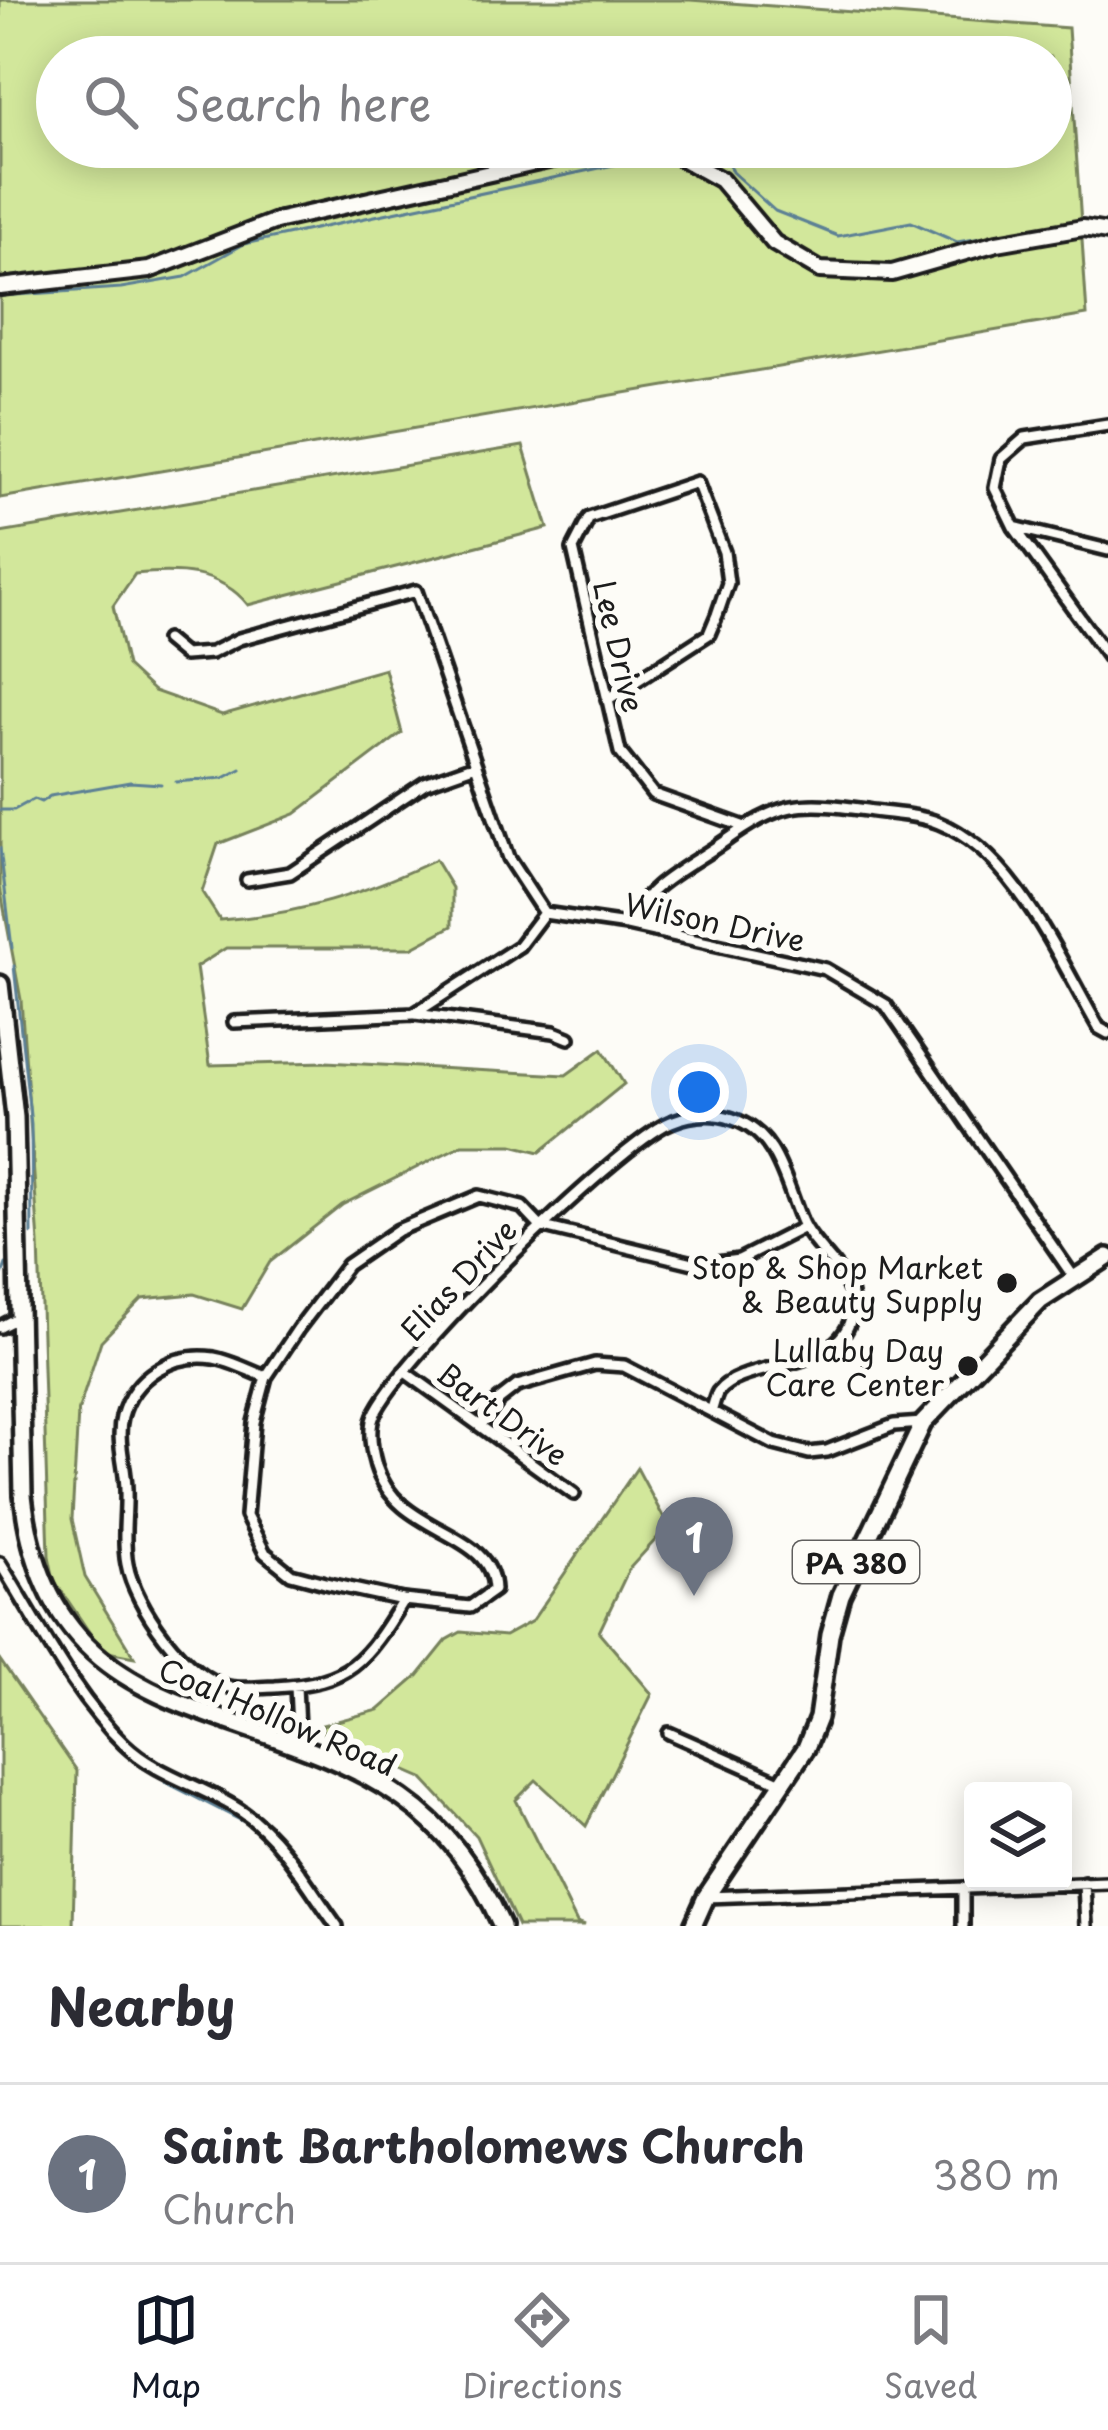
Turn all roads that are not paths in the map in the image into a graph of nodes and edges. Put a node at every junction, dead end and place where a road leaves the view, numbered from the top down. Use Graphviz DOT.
graph roads {
  1 [pos="513,168"];
  2 [pos="699,168"];
  3 [pos="1108,232"];
  4 [pos="0,286"];
  5 [pos="1108,425"];
  6 [pos="1014,526"];
  7 [pos="1108,550"];
  8 [pos="166,640"];
  9 [pos="1108,657"];
  10 [pos="607,700"];
  11 [pos="476,765"];
  12 [pos="745,826"];
  13 [pos="247,880"];
  14 [pos="544,913"];
  15 [pos="627,926"];
  16 [pos="0,984"];
  17 [pos="414,1014"];
  18 [pos="234,1022"];
  19 [pos="1108,1033"];
  20 [pos="569,1038"];
  21 [pos="540,1226"];
  22 [pos="803,1227"];
  23 [pos="1108,1257"];
  24 [pos="1073,1276"];
  25 [pos="20,1317"];
  26 [pos="0,1327"];
  27 [pos="404,1371"];
  28 [pos="266,1377"];
  29 [pos="712,1409"];
  30 [pos="923,1424"];
  31 [pos="481,1425"];
  32 [pos="574,1494"];
  33 [pos="0,1563"];
  34 [pos="404,1600"];
  35 [pos="296,1686"];
  36 [pos="669,1733"];
  37 [pos="299,1749"];
  38 [pos="784,1784"];
  39 [pos="1084,1883"];
  40 [pos="1108,1883"];
  41 [pos="963,1888"];
  42 [pos="706,1897"];
  43 [pos="337,1926"];
  44 [pos="502,1926"];
  45 [pos="693,1926"];
  46 [pos="963,1926"];
  47 [pos="1086,1926"];
  1 -- 4 [label="street"];
  2 -- 3 [label="street"];
  5 -- 6 [label="street"];
  6 -- 7 [label="street"];
  6 -- 9 [label="street"];
  8 -- 11 [label="street"];
  10 -- 10 [label="street, Lee Drive"];
  10 -- 12 [label="street, Lee Drive"];
  11 -- 13 [label="street"];
  11 -- 14 [label="street"];
  12 -- 15 [label="street"];
  12 -- 19 [label="street"];
  14 -- 15 [label="street, Wilson Drive"];
  14 -- 17 [label="street"];
  15 -- 24 [label="street, Wilson Drive"];
  16 -- 25 [label="main road, Coal Hollow Road"];
  17 -- 18 [label="street"];
  17 -- 20 [label="street"];
  21 -- 22 [label="street"];
  21 -- 22 [label="street"];
  21 -- 27 [label="street, Elias Drive"];
  21 -- 28 [label="street, Elias Drive"];
  22 -- 29 [label="street"];
  23 -- 24 [label="main road, PA 380"];
  24 -- 30 [label="main road, PA 380"];
  25 -- 26 [label="street"];
  25 -- 37 [label="main road, Coal Hollow Road"];
  27 -- 31 [label="street, Bart Drive"];
  27 -- 34 [label="street, Elias Drive"];
  28 -- 34 [label="street, Elias Drive"];
  28 -- 35 [label="street"];
  29 -- 30 [label="street"];
  29 -- 31 [label="street"];
  30 -- 38 [label="main road, PA 380"];
  31 -- 32 [label="street, Bart Drive"];
  33 -- 43 [label="street"];
  34 -- 35 [label="street"];
  35 -- 37 [label="street"];
  36 -- 38 [label="street"];
  37 -- 44 [label="main road, Coal Hollow Road"];
  38 -- 42 [label="main road, PA 380"];
  39 -- 40 [label="street"];
  39 -- 41 [label="street"];
  39 -- 47 [label="street"];
  41 -- 42 [label="street"];
  41 -- 46 [label="street"];
  42 -- 45 [label="main road, PA 380"];
}
